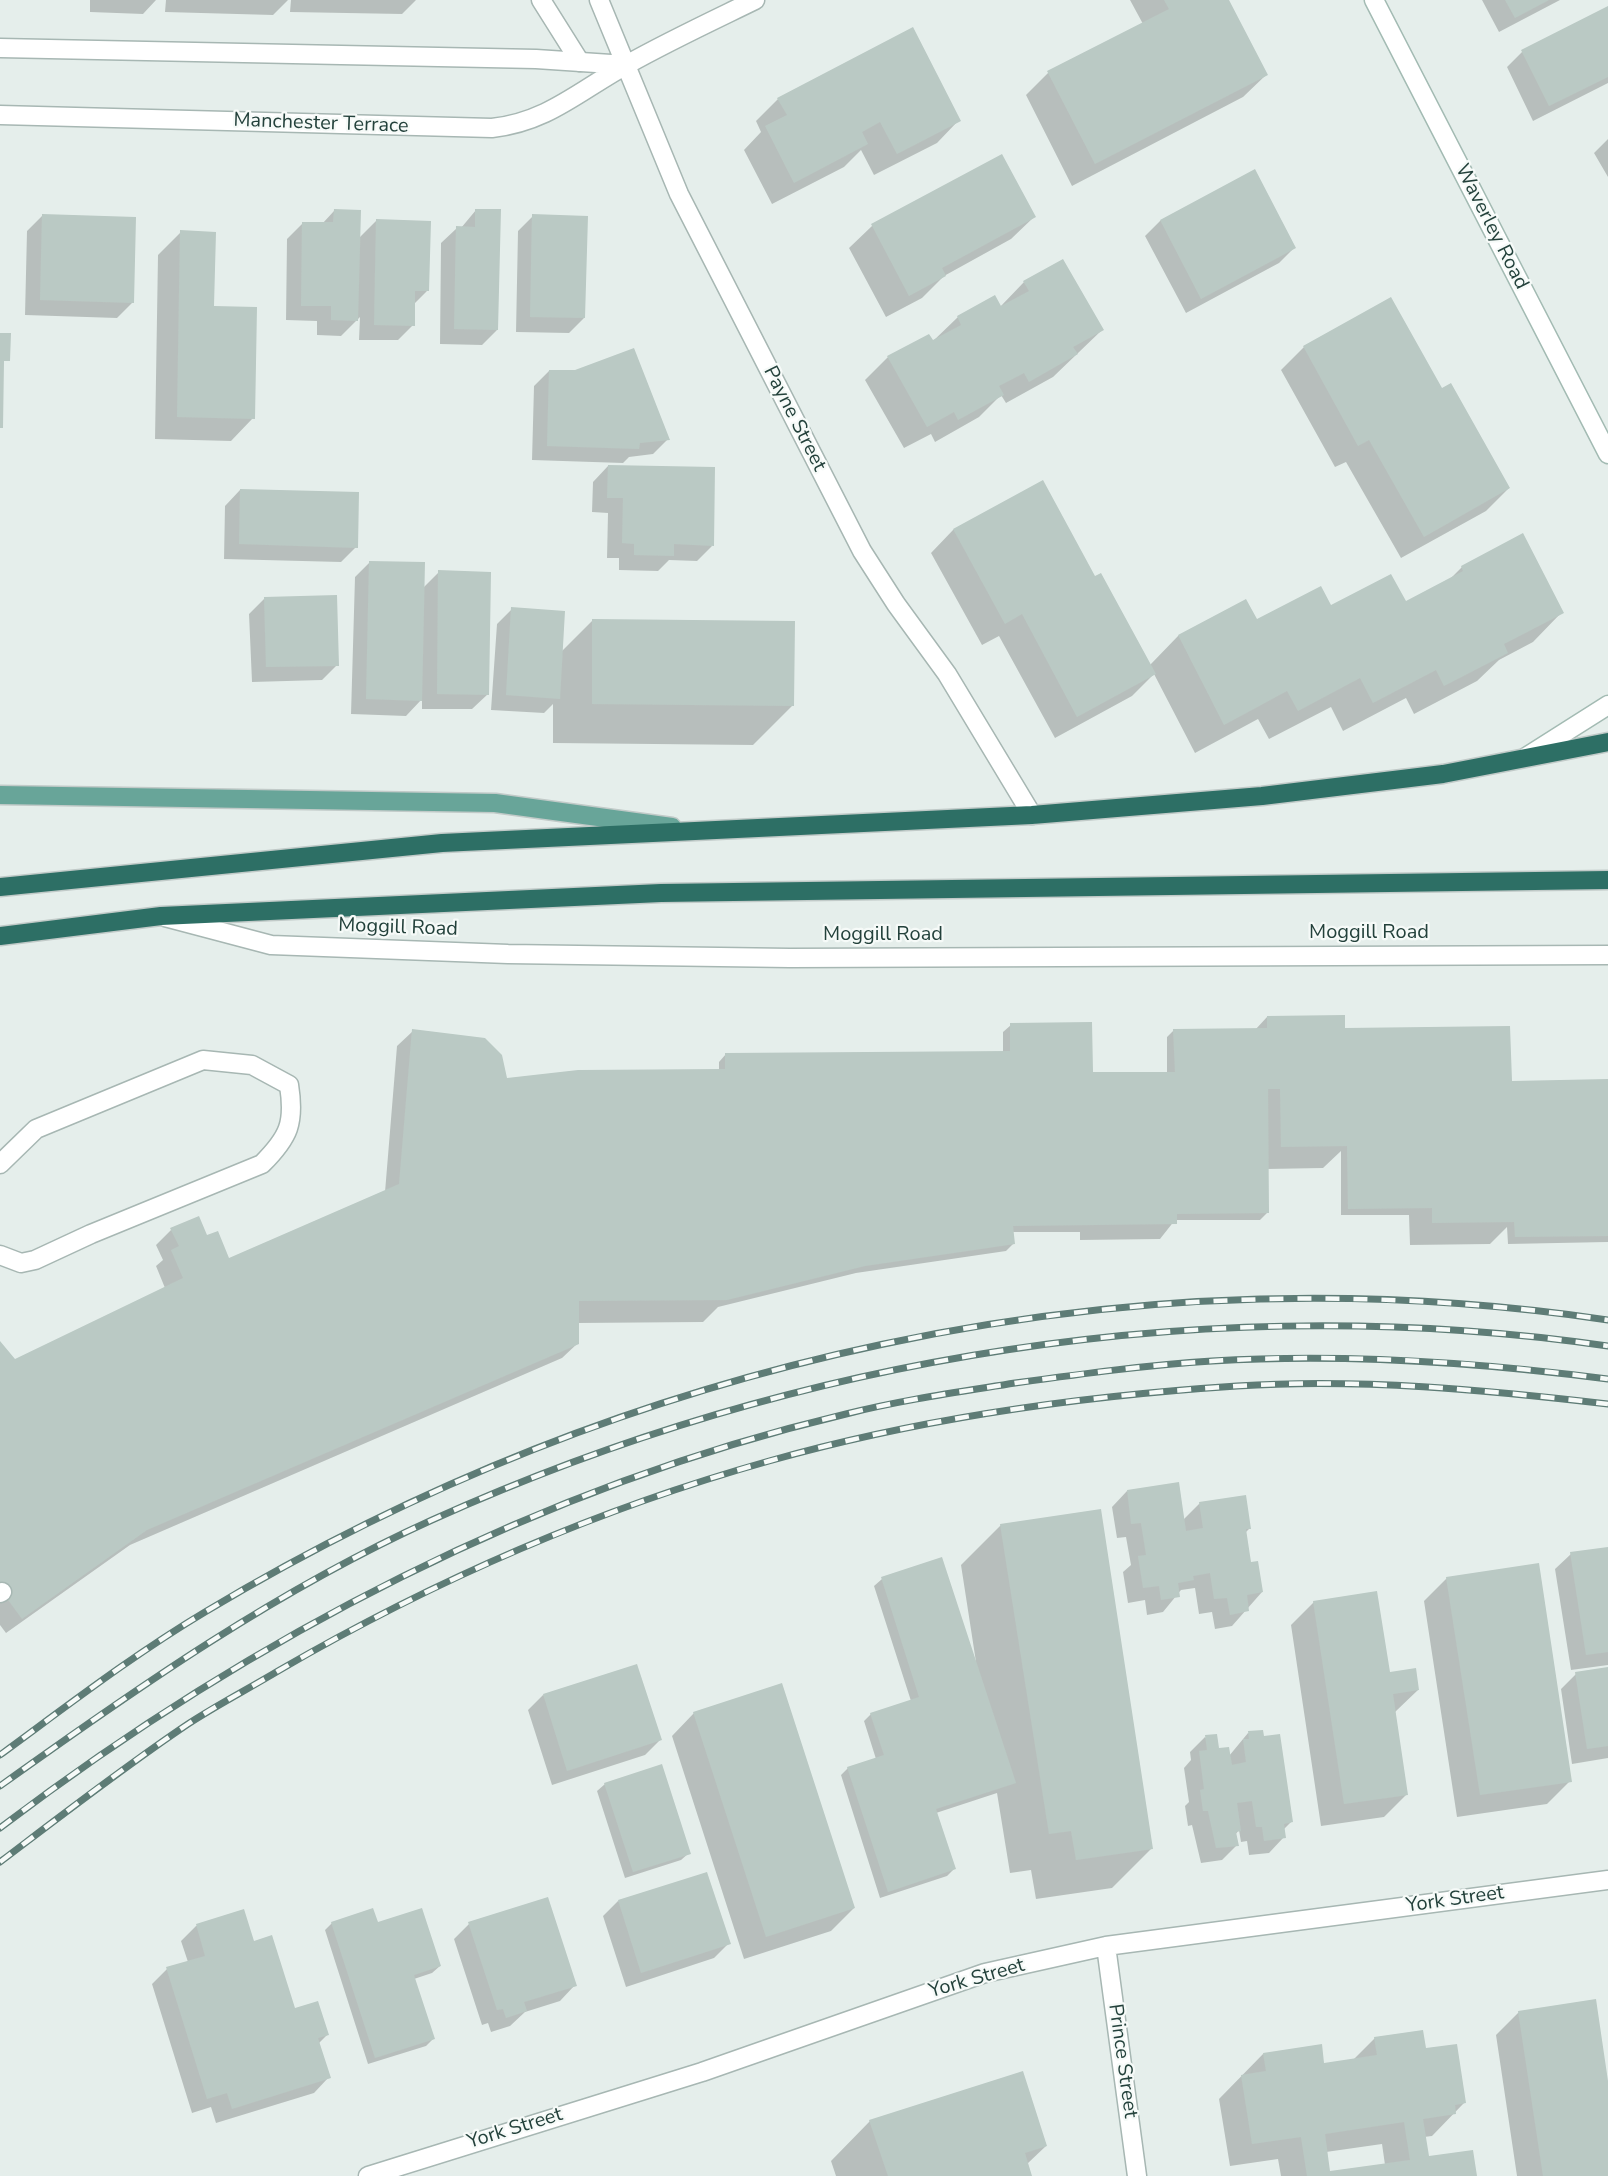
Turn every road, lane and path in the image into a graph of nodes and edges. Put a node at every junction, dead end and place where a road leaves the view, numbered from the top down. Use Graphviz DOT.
graph roads {
  1 [pos="542,0"];
  2 [pos="599,0"];
  3 [pos="755,0"];
  4 [pos="1374,0"];
  5 [pos="0,48"];
  6 [pos="579,62"];
  7 [pos="626,65"];
  8 [pos="0,115"];
  9 [pos="1608,454"];
  10 [pos="1608,705"];
  11 [pos="1608,742"];
  12 [pos="1526,758"];
  13 [pos="0,795"];
  14 [pos="1032,815"];
  15 [pos="695,830"];
  16 [pos="1608,880"];
  17 [pos="0,887"];
  18 [pos="161,916"];
  19 [pos="0,936"];
  20 [pos="1608,955"];
  21 [pos="0,1164"];
  22 [pos="0,1255"];
  23 [pos="1608,1880"];
  24 [pos="1106,1946"];
  25 [pos="368,2176"];
  26 [pos="1137,2176"];
  1 -- 6 [label="street"];
  2 -- 7 [label="street, Payne Street"];
  3 -- 7 [label="street, Manchester Terrace"];
  4 -- 9 [label="street, Waverley Road"];
  5 -- 6 [label="street"];
  6 -- 7 [label="street"];
  7 -- 8 [label="street, Manchester Terrace"];
  7 -- 14 [label="street, Payne Street"];
  10 -- 12 [label="street"];
  11 -- 12 [label="highway"];
  12 -- 14 [label="highway"];
  13 -- 15 [label="main road"];
  14 -- 15 [label="highway"];
  15 -- 17 [label="highway"];
  16 -- 18 [label="highway, Moggill Road"];
  18 -- 19 [label="highway, Moggill Road"];
  18 -- 20 [label="street, Moggill Road"];
  21 -- 22 [label="street"];
  23 -- 24 [label="street, York Street"];
  24 -- 25 [label="street, York Street"];
  24 -- 26 [label="street, Prince Street"];
}
